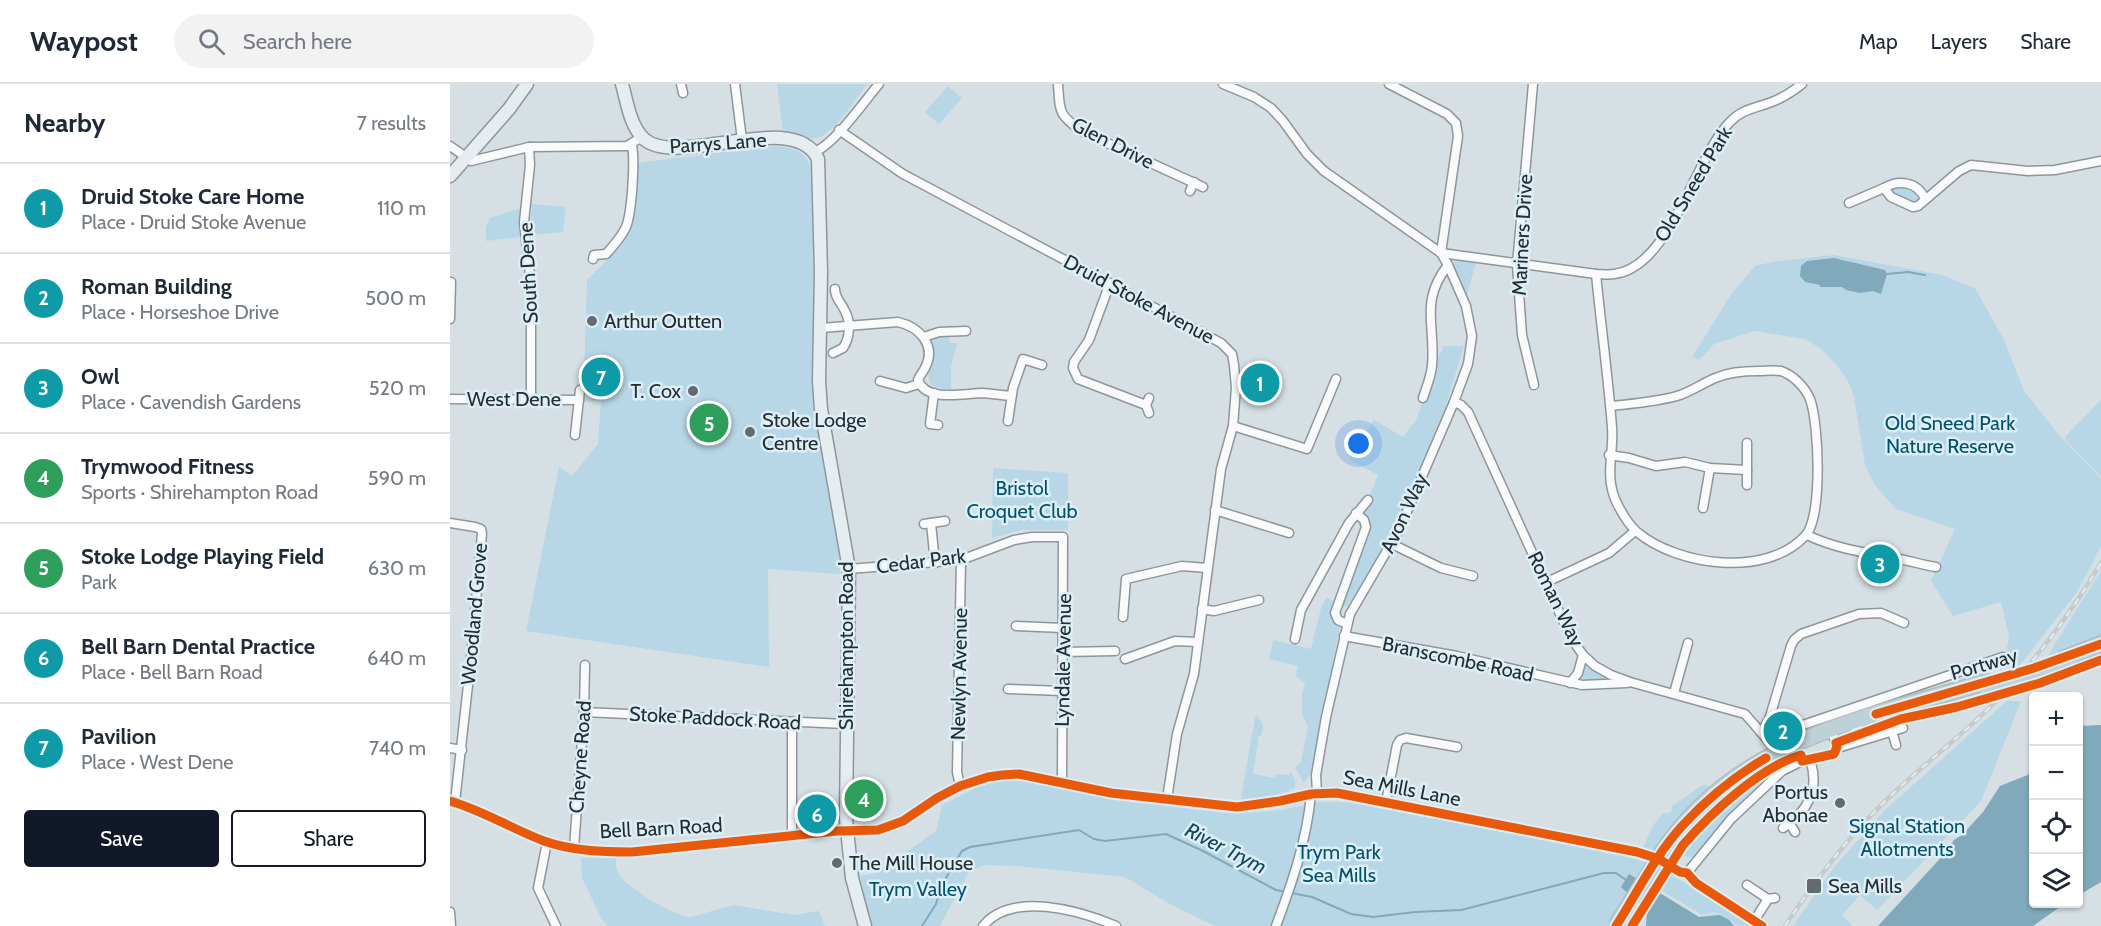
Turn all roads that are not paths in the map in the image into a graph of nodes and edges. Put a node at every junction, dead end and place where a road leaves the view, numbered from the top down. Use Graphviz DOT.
graph roads {
  1 [pos="527,84"];
  2 [pos="622,84"];
  3 [pos="735,84"];
  4 [pos="879,84"];
  5 [pos="1058,84"];
  6 [pos="1223,84"];
  7 [pos="1389,84"];
  8 [pos="1533,84"];
  9 [pos="1802,84"];
  10 [pos="839,130"];
  11 [pos="742,140"];
  12 [pos="637,141"];
  13 [pos="450,146"];
  14 [pos="529,147"];
  15 [pos="815,152"];
  16 [pos="466,158"];
  17 [pos="2101,161"];
  18 [pos="450,176"];
  19 [pos="1194,182"];
  20 [pos="1203,187"];
  21 [pos="1884,188"];
  22 [pos="1190,191"];
  23 [pos="1925,199"];
  24 [pos="1849,202"];
  25 [pos="1441,253"];
  26 [pos="593,260"];
  27 [pos="1448,265"];
  28 [pos="1517,265"];
  29 [pos="1596,274"];
  30 [pos="453,281"];
  31 [pos="1110,283"];
  32 [pos="835,289"];
  33 [pos="450,319"];
  34 [pos="848,326"];
  35 [pos="820,328"];
  36 [pos="966,331"];
  37 [pos="924,337"];
  38 [pos="833,353"];
  39 [pos="1042,365"];
  40 [pos="1336,379"];
  41 [pos="880,381"];
  42 [pos="919,384"];
  43 [pos="1534,385"];
  44 [pos="934,393"];
  45 [pos="1011,396"];
  46 [pos="531,398"];
  47 [pos="1423,398"];
  48 [pos="450,399"];
  49 [pos="1454,402"];
  50 [pos="1148,405"];
  51 [pos="1610,406"];
  52 [pos="1008,422"];
  53 [pos="938,425"];
  54 [pos="1233,426"];
  55 [pos="575,435"];
  56 [pos="1747,443"];
  57 [pos="1609,455"];
  58 [pos="1710,468"];
  59 [pos="1747,470"];
  60 [pos="1747,484"];
  61 [pos="1368,500"];
  62 [pos="1704,508"];
  63 [pos="1215,510"];
  64 [pos="1356,513"];
  65 [pos="945,521"];
  66 [pos="450,524"];
  67 [pos="1635,531"];
  68 [pos="1290,532"];
  69 [pos="1807,535"];
  70 [pos="1063,537"];
  71 [pos="1392,544"];
  72 [pos="961,561"];
  73 [pos="935,563"];
  74 [pos="1207,568"];
  75 [pos="849,569"];
  76 [pos="1930,569"];
  77 [pos="1473,576"];
  78 [pos="1546,582"];
  79 [pos="1259,600"];
  80 [pos="1202,609"];
  81 [pos="1123,617"];
  82 [pos="1904,623"];
  83 [pos="1347,624"];
  84 [pos="1016,626"];
  85 [pos="1062,628"];
  86 [pos="1344,636"];
  87 [pos="1295,639"];
  88 [pos="1198,642"];
  89 [pos="1688,643"];
  90 [pos="2101,644"];
  91 [pos="1110,649"];
  92 [pos="1063,652"];
  93 [pos="2101,654"];
  94 [pos="1129,655"];
  95 [pos="1583,655"];
  96 [pos="2003,657"];
  97 [pos="2067,662"];
  98 [pos="585,665"];
  99 [pos="1630,682"];
  100 [pos="1570,683"];
  101 [pos="1987,686"];
  102 [pos="1008,689"];
  103 [pos="1062,690"];
  104 [pos="1674,693"];
  105 [pos="584,712"];
  106 [pos="1769,720"];
  107 [pos="792,723"];
  108 [pos="846,724"];
  109 [pos="1903,728"];
  110 [pos="1892,731"];
  111 [pos="1761,732"];
  112 [pos="1453,744"];
  113 [pos="1837,745"];
  114 [pos="1896,745"];
  115 [pos="450,748"];
  116 [pos="462,750"];
  117 [pos="1772,755"];
  118 [pos="1806,761"];
  119 [pos="1062,783"];
  120 [pos="960,786"];
  121 [pos="1312,794"];
  122 [pos="1167,799"];
  123 [pos="453,801"];
  124 [pos="1386,802"];
  125 [pos="1790,828"];
  126 [pos="847,832"];
  127 [pos="792,836"];
  128 [pos="547,842"];
  129 [pos="574,848"];
  130 [pos="1668,852"];
  131 [pos="1687,873"];
  132 [pos="1747,885"];
  133 [pos="450,912"];
  134 [pos="1758,923"];
  135 [pos="1112,925"];
  136 [pos="451,926"];
  137 [pos="556,926"];
  138 [pos="865,926"];
  139 [pos="983,926"];
  140 [pos="1276,926"];
  141 [pos="1616,926"];
  142 [pos="1626,926"];
  1 -- 16 [label="main road"];
  2 -- 12 [label="main road, Parrys Lane"];
  3 -- 11 [label="street"];
  4 -- 10 [label="street"];
  5 -- 19 [label="street, Glen Drive"];
  6 -- 25 [label="street"];
  7 -- 25 [label="street"];
  8 -- 28 [label="street, Mariners Drive"];
  9 -- 29 [label="street, Old Sneed Park"];
  10 -- 15 [label="street"];
  10 -- 31 [label="street, Druid Stoke Avenue"];
  11 -- 12 [label="main road, Parrys Lane"];
  11 -- 15 [label="main road, Parrys Lane"];
  12 -- 14 [label="street"];
  12 -- 26 [label="street"];
  13 -- 16 [label="street"];
  14 -- 16 [label="street"];
  14 -- 46 [label="street, South Dene"];
  15 -- 35 [label="main road, Shirehampton Road"];
  16 -- 18 [label="main road"];
  17 -- 23 [label="street"];
  19 -- 20 [label="street, Glen Drive"];
  19 -- 22 [label="street"];
  21 -- 23 [label="street"];
  21 -- 23 [label="street"];
  21 -- 24 [label="street"];
  25 -- 27 [label="street, Avon Way"];
  25 -- 28 [label="street, Old Sneed Park"];
  27 -- 47 [label="street"];
  27 -- 49 [label="street, Avon Way"];
  28 -- 29 [label="street, Old Sneed Park"];
  28 -- 43 [label="street, Mariners Drive"];
  29 -- 51 [label="street"];
  30 -- 33 [label="street"];
  31 -- 50 [label="street"];
  31 -- 54 [label="street, Druid Stoke Avenue"];
  32 -- 34 [label="street"];
  34 -- 35 [label="street"];
  34 -- 37 [label="street"];
  34 -- 38 [label="street"];
  35 -- 75 [label="main road, Shirehampton Road"];
  36 -- 37 [label="street"];
  37 -- 42 [label="street"];
  39 -- 45 [label="street"];
  40 -- 54 [label="street"];
  41 -- 42 [label="street"];
  42 -- 44 [label="street"];
  44 -- 45 [label="street"];
  44 -- 53 [label="street"];
  45 -- 52 [label="street"];
  46 -- 48 [label="street, West Dene"];
  46 -- 55 [label="street, West Dene"];
  49 -- 71 [label="street, Avon Way"];
  49 -- 78 [label="street, Roman Way"];
  51 -- 57 [label="street"];
  51 -- 69 [label="street"];
  54 -- 63 [label="street, Druid Stoke Avenue"];
  56 -- 59 [label="street"];
  57 -- 58 [label="street"];
  57 -- 67 [label="street"];
  58 -- 59 [label="street"];
  58 -- 62 [label="street"];
  59 -- 60 [label="street"];
  61 -- 64 [label="street"];
  63 -- 68 [label="street"];
  63 -- 74 [label="street, Druid Stoke Avenue"];
  64 -- 83 [label="street"];
  64 -- 87 [label="street"];
  65 -- 73 [label="street"];
  66 -- 116 [label="street, Woodland Grove"];
  67 -- 69 [label="street"];
  67 -- 78 [label="street"];
  69 -- 76 [label="street"];
  70 -- 72 [label="street, Cedar Park"];
  70 -- 85 [label="street, Lyndale Avenue"];
  71 -- 77 [label="street"];
  71 -- 83 [label="street, Avon Way"];
  72 -- 73 [label="street, Cedar Park"];
  72 -- 120 [label="street, Newlyn Avenue"];
  73 -- 75 [label="street, Cedar Park"];
  74 -- 80 [label="street, Druid Stoke Avenue"];
  74 -- 81 [label="street"];
  75 -- 108 [label="main road, Shirehampton Road"];
  78 -- 95 [label="street, Roman Way"];
  79 -- 80 [label="street"];
  80 -- 88 [label="street, Druid Stoke Avenue"];
  82 -- 106 [label="street"];
  83 -- 86 [label="street, Avon Way"];
  84 -- 85 [label="street"];
  85 -- 92 [label="street, Lyndale Avenue"];
  86 -- 100 [label="street, Branscombe Road"];
  86 -- 121 [label="street, Avon Way"];
  88 -- 94 [label="street"];
  88 -- 122 [label="street, Druid Stoke Avenue"];
  89 -- 104 [label="street"];
  90 -- 97 [label="highway, Portway"];
  91 -- 92 [label="street"];
  92 -- 103 [label="street, Lyndale Avenue"];
  93 -- 97 [label="highway, Portway"];
  95 -- 99 [label="street, Roman Way"];
  95 -- 100 [label="street"];
  96 -- 106 [label="street"];
  97 -- 101 [label="highway, Portway, bridge"];
  98 -- 105 [label="street, Cheyne Road"];
  99 -- 100 [label="street, Branscombe Road"];
  99 -- 104 [label="street, Roman Way"];
  101 -- 113 [label="highway, Portway"];
  101 -- 117 [label="highway, Portway"];
  102 -- 103 [label="street"];
  103 -- 119 [label="street, Lyndale Avenue"];
  104 -- 111 [label="street, Roman Way"];
  105 -- 107 [label="street, Stoke Paddock Road"];
  105 -- 129 [label="street, Cheyne Road"];
  106 -- 111 [label="street"];
  107 -- 108 [label="street, Stoke Paddock Road"];
  107 -- 127 [label="street"];
  108 -- 126 [label="main road, Shirehampton Road"];
  109 -- 110 [label="street"];
  110 -- 113 [label="street"];
  110 -- 114 [label="street"];
  111 -- 117 [label="street"];
  112 -- 124 [label="street"];
  113 -- 118 [label="street"];
  113 -- 130 [label="highway, Portway"];
  115 -- 116 [label="street"];
  116 -- 123 [label="street, Woodland Grove"];
  117 -- 130 [label="highway, Portway"];
  118 -- 125 [label="street"];
  118 -- 131 [label="street"];
  119 -- 120 [label="street, Sea Mills Lane"];
  119 -- 122 [label="street, Sea Mills Lane"];
  120 -- 126 [label="street, Sea Mills Lane"];
  121 -- 122 [label="street, Sea Mills Lane"];
  121 -- 124 [label="street, Sea Mills Lane"];
  121 -- 140 [label="street, Avon Way"];
  123 -- 128 [label="street, Bell Barn Road"];
  124 -- 131 [label="street, Sea Mills Lane"];
  126 -- 127 [label="street, Bell Barn Road"];
  126 -- 138 [label="main road, Shirehampton Road"];
  127 -- 129 [label="street, Bell Barn Road"];
  128 -- 129 [label="street, Bell Barn Road"];
  128 -- 137 [label="street"];
  130 -- 141 [label="highway, Portway, bridge"];
  130 -- 142 [label="highway, Portway"];
  131 -- 134 [label="street, Sea Mills Lane"];
  132 -- 134 [label="street"];
  133 -- 136 [label="street"];
  135 -- 139 [label="street"];
}
